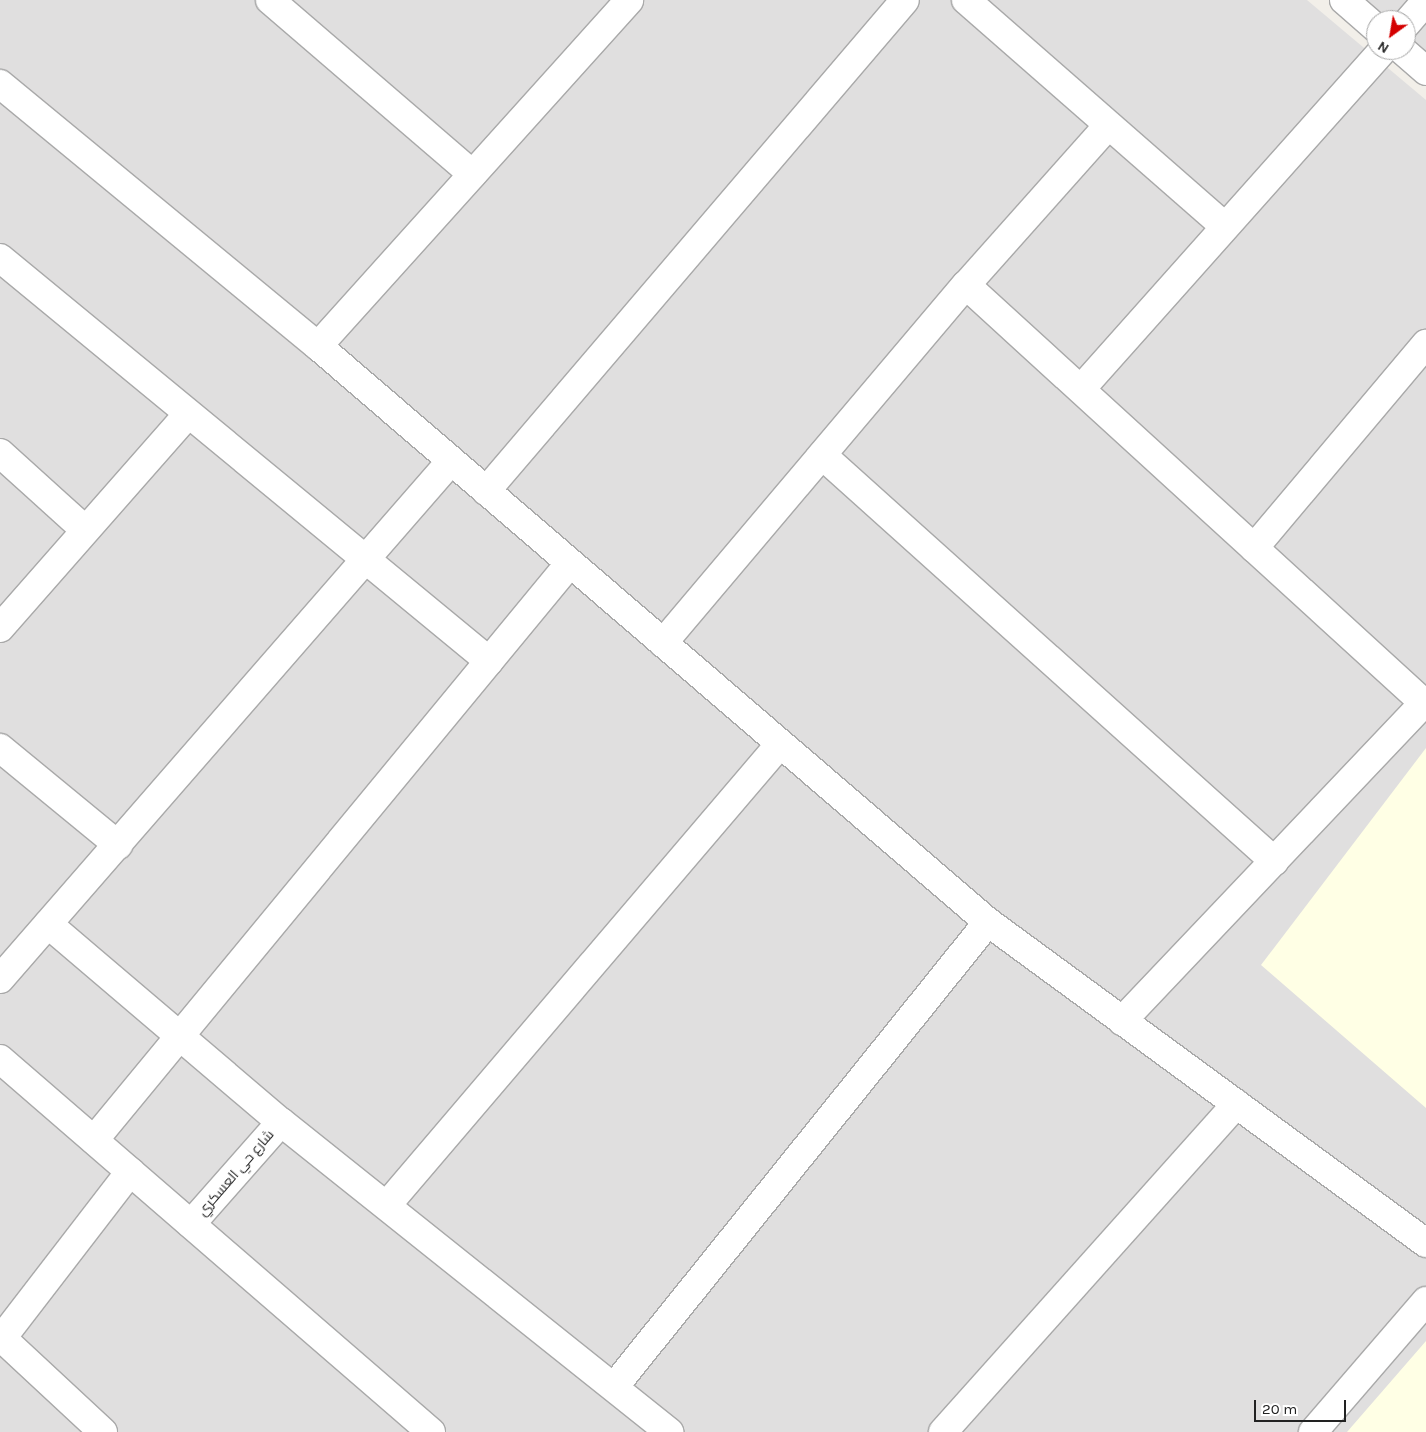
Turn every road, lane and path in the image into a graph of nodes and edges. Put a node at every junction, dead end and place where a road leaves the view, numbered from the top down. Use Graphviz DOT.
graph roads {
  1 [pos="270,0"];
  2 [pos="905,0"];
  3 [pos="966,0"];
  4 [pos="1344,0"];
  5 [pos="1426,1"];
  6 [pos="618,4"];
  7 [pos="1416,12"];
  8 [pos="1366,19"];
  9 [pos="1374,60"];
  10 [pos="1414,60"];
  11 [pos="1426,70"];
  12 [pos="0,84"];
  13 [pos="1106,127"];
  14 [pos="472,174"];
  15 [pos="1225,227"];
  16 [pos="0,258"];
  17 [pos="966,285"];
  18 [pos="1426,344"];
  19 [pos="318,346"];
  20 [pos="1081,389"];
  21 [pos="188,414"];
  22 [pos="0,453"];
  23 [pos="822,455"];
  24 [pos="451,461"];
  25 [pos="486,491"];
  26 [pos="84,529"];
  27 [pos="1254,548"];
  28 [pos="364,561"];
  29 [pos="570,563"];
  30 [pos="0,628"];
  31 [pos="663,643"];
  32 [pos="489,661"];
  33 [pos="1425,702"];
  34 [pos="780,744"];
  35 [pos="0,748"];
  36 [pos="118,845"];
  37 [pos="1274,861"];
  38 [pos="988,922"];
  39 [pos="48,924"];
  40 [pos="0,979"];
  41 [pos="1122,1021"];
  42 [pos="178,1038"];
  43 [pos="0,1059"];
  44 [pos="1236,1104"];
  45 [pos="281,1122"];
  46 [pos="94,1140"];
  47 [pos="130,1172"];
  48 [pos="387,1206"];
  49 [pos="191,1224"];
  50 [pos="1426,1243"];
  51 [pos="1426,1301"];
  52 [pos="614,1387"];
  53 [pos="103,1432"];
  54 [pos="431,1432"];
  55 [pos="669,1432"];
  56 [pos="944,1432"];
  57 [pos="1313,1432"];
  1 -- 14 [label="street"];
  2 -- 25 [label="street"];
  3 -- 13 [label="street"];
  4 -- 8 [label="street"];
  5 -- 7 [label="street"];
  6 -- 14 [label="street"];
  9 -- 15 [label="street"];
  10 -- 11 [label="street"];
  12 -- 19 [label="street"];
  13 -- 15 [label="street"];
  13 -- 17 [label="street"];
  14 -- 19 [label="street"];
  15 -- 20 [label="street"];
  16 -- 21 [label="street"];
  17 -- 20 [label="street"];
  17 -- 23 [label="street"];
  18 -- 27 [label="street"];
  19 -- 24 [label="street"];
  20 -- 27 [label="street"];
  21 -- 26 [label="street"];
  21 -- 28 [label="street"];
  22 -- 26 [label="street"];
  23 -- 31 [label="street"];
  23 -- 37 [label="street"];
  24 -- 25 [label="street"];
  24 -- 28 [label="street"];
  25 -- 29 [label="street"];
  26 -- 30 [label="street"];
  27 -- 33 [label="street"];
  28 -- 32 [label="street"];
  28 -- 36 [label="street"];
  29 -- 31 [label="street"];
  29 -- 32 [label="street"];
  31 -- 34 [label="street"];
  32 -- 42 [label="street"];
  33 -- 37 [label="street"];
  34 -- 38 [label="street"];
  34 -- 48 [label="street"];
  35 -- 36 [label="street"];
  36 -- 39 [label="street"];
  37 -- 41 [label="street"];
  38 -- 41 [label="street"];
  38 -- 52 [label="street"];
  39 -- 40 [label="street"];
  39 -- 42 [label="street"];
  41 -- 44 [label="street"];
  42 -- 45 [label="street"];
  42 -- 46 [label="street"];
  43 -- 46 [label="street"];
  44 -- 50 [label="street"];
  44 -- 56 [label="street"];
  45 -- 48 [label="street"];
  45 -- 49 [label="street, شارع حي العسكري"];
  46 -- 47 [label="street"];
  47 -- 49 [label="street"];
  47 -- 53 [label="street"];
  48 -- 52 [label="street"];
  49 -- 54 [label="street"];
  51 -- 57 [label="street"];
  52 -- 55 [label="street"];
}
